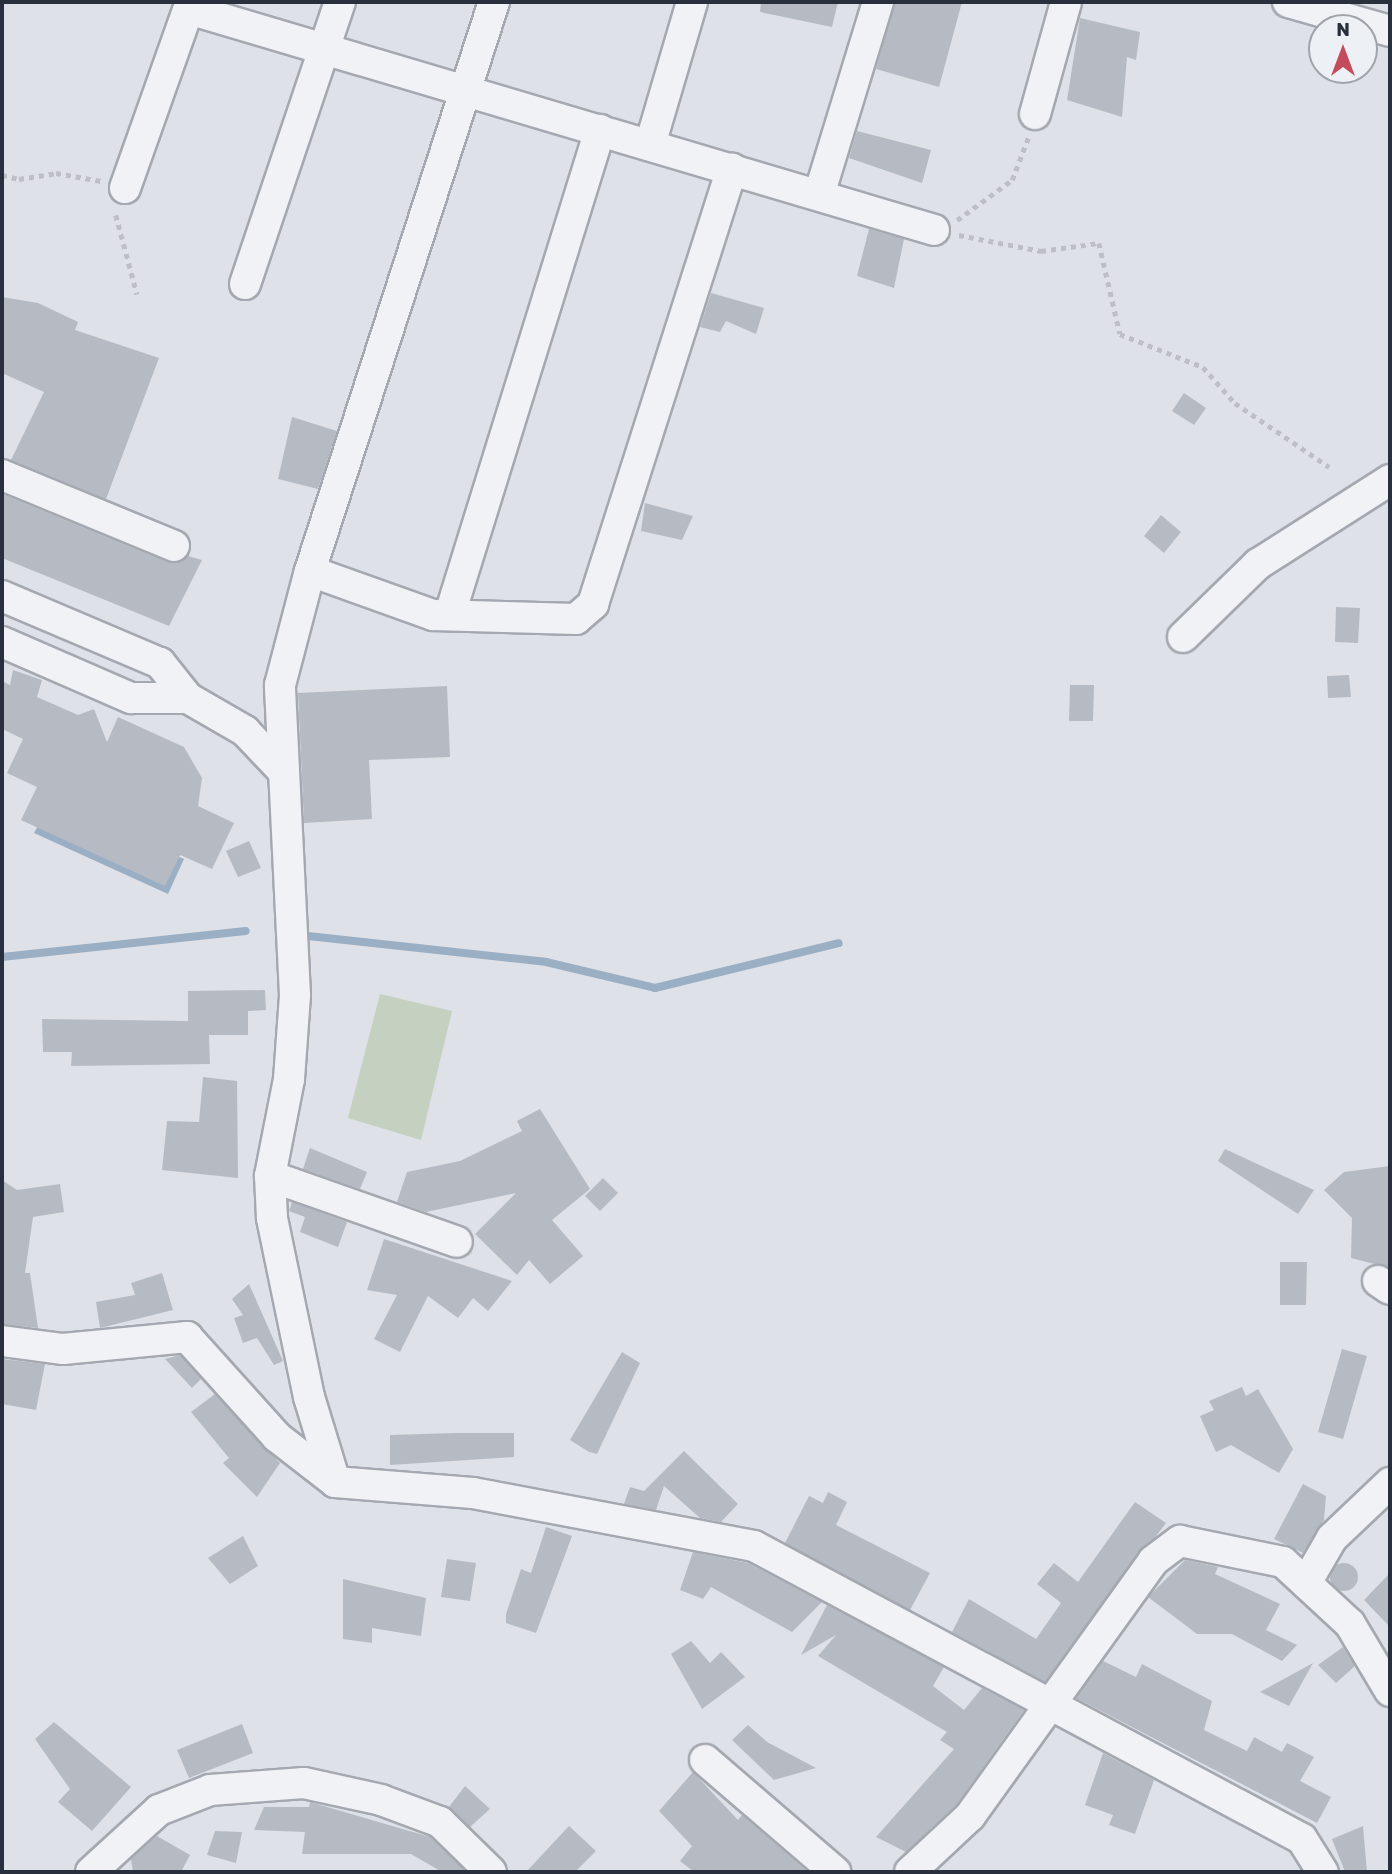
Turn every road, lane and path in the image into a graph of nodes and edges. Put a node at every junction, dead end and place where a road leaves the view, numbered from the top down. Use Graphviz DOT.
graph roads {
  1 [pos="340,2"];
  2 [pos="494,2"];
  3 [pos="692,2"];
  4 [pos="878,2"];
  5 [pos="1066,2"];
  6 [pos="1288,2"];
  7 [pos="190,5"];
  8 [pos="1390,32"];
  9 [pos="325,49"];
  10 [pos="463,90"];
  11 [pos="1035,114"];
  12 [pos="600,130"];
  13 [pos="650,145"];
  14 [pos="732,169"];
  15 [pos="2,175"];
  16 [pos="125,188"];
  17 [pos="819,195"];
  18 [pos="934,230"];
  19 [pos="245,284"];
  20 [pos="137,294"];
  21 [pos="1329,467"];
  22 [pos="2,475"];
  23 [pos="1390,480"];
  24 [pos="174,546"];
  25 [pos="310,571"];
  26 [pos="2,596"];
  27 [pos="450,614"];
  28 [pos="1183,637"];
  29 [pos="2,642"];
  30 [pos="188,698"];
  31 [pos="281,769"];
  32 [pos="270,1176"];
  33 [pos="457,1242"];
  34 [pos="2,1341"];
  35 [pos="335,1482"];
  36 [pos="1390,1483"];
  37 [pos="1306,1583"];
  38 [pos="1390,1691"];
  39 [pos="1053,1706"];
  40 [pos="705,1760"];
  41 [pos="90,1872"];
  42 [pos="491,1872"];
  43 [pos="835,1872"];
  44 [pos="910,1872"];
  45 [pos="1323,1872"];
  1 -- 9 [label="street"];
  2 -- 10 [label="street"];
  3 -- 13 [label="street"];
  4 -- 17 [label="street"];
  5 -- 11 [label="street"];
  6 -- 8 [label="street"];
  7 -- 9 [label="street"];
  7 -- 16 [label="street"];
  9 -- 10 [label="street"];
  9 -- 19 [label="street"];
  10 -- 12 [label="street"];
  10 -- 25 [label="street"];
  11 -- 18 [label="path"];
  12 -- 13 [label="street"];
  12 -- 27 [label="street"];
  13 -- 14 [label="street"];
  14 -- 17 [label="street"];
  14 -- 27 [label="street"];
  15 -- 16 [label="path"];
  16 -- 20 [label="path"];
  17 -- 18 [label="street"];
  18 -- 21 [label="path"];
  22 -- 24 [label="street"];
  23 -- 28 [label="street"];
  25 -- 27 [label="street"];
  25 -- 31 [label="street"];
  26 -- 30 [label="street"];
  29 -- 30 [label="street"];
  30 -- 31 [label="street"];
  31 -- 32 [label="street"];
  32 -- 33 [label="street"];
  32 -- 35 [label="street"];
  34 -- 35 [label="street"];
  35 -- 39 [label="street"];
  36 -- 37 [label="street"];
  37 -- 38 [label="street"];
  37 -- 39 [label="street"];
  39 -- 44 [label="street"];
  39 -- 45 [label="street"];
  40 -- 43 [label="street"];
  41 -- 42 [label="street"];
}
